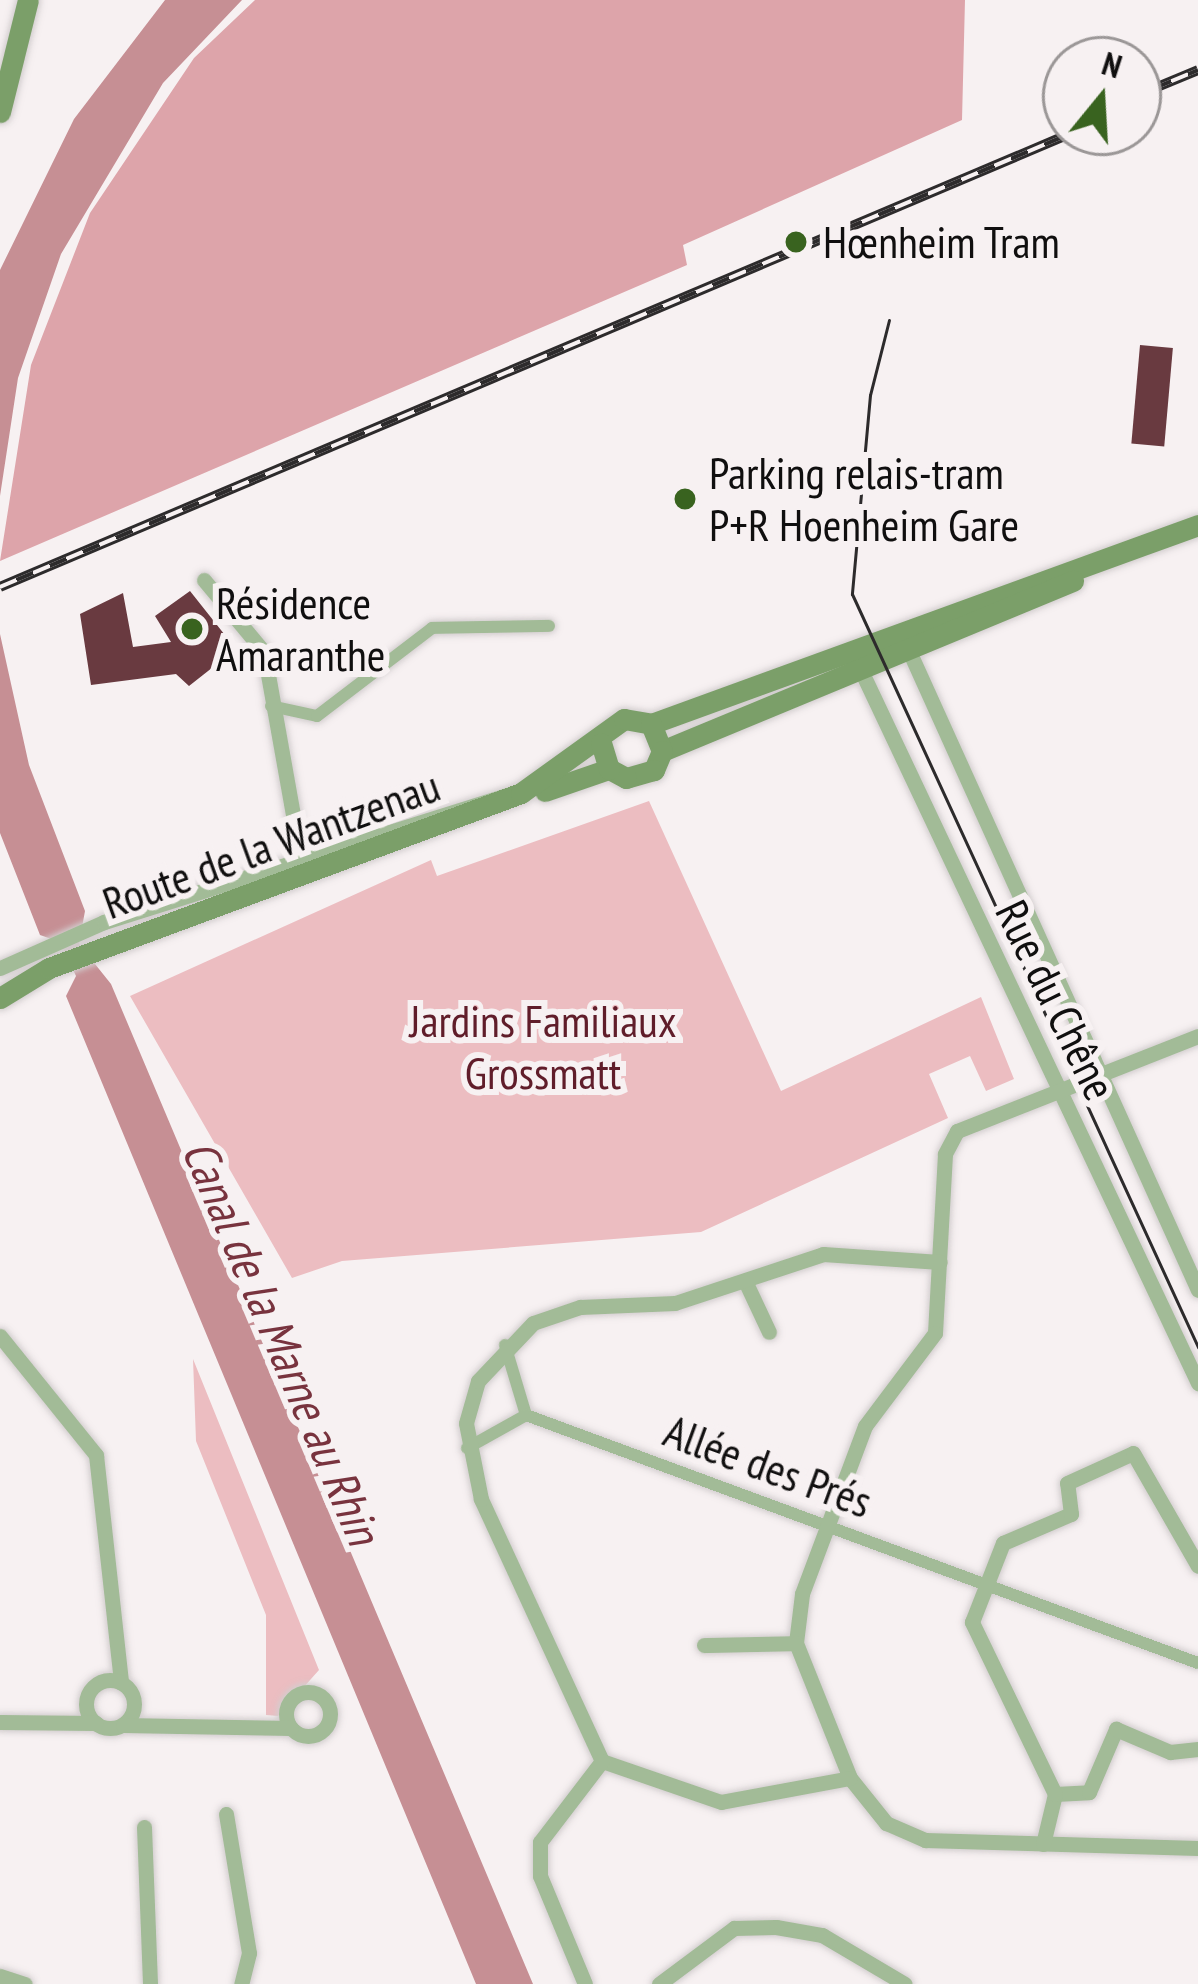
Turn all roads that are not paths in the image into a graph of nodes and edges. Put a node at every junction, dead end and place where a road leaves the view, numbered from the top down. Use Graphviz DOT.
graph roads {
  1 [pos="28,0"];
  2 [pos="2,98"];
  3 [pos="1198,525"];
  4 [pos="204,580"];
  5 [pos="550,626"];
  6 [pos="905,640"];
  7 [pos="850,648"];
  8 [pos="861,670"];
  9 [pos="271,706"];
  10 [pos="651,724"];
  11 [pos="601,743"];
  12 [pos="662,751"];
  13 [pos="609,769"];
  14 [pos="520,793"];
  15 [pos="301,860"];
  16 [pos="42,963"];
  17 [pos="0,968"];
  18 [pos="0,984"];
  19 [pos="0,998"];
  20 [pos="1198,1036"];
  21 [pos="1099,1071"];
  22 [pos="1056,1087"];
  23 [pos="940,1262"];
  24 [pos="746,1283"];
  25 [pos="1198,1290"];
  26 [pos="769,1331"];
  27 [pos="0,1336"];
  28 [pos="504,1344"];
  29 [pos="1198,1383"];
  30 [pos="526,1415"];
  31 [pos="466,1448"];
  32 [pos="828,1527"];
  33 [pos="1198,1566"];
  34 [pos="985,1584"];
  35 [pos="796,1643"];
  36 [pos="704,1645"];
  37 [pos="1198,1663"];
  38 [pos="122,1684"];
  39 [pos="0,1722"];
  40 [pos="95,1723"];
  41 [pos="122,1725"];
  42 [pos="291,1728"];
  43 [pos="1198,1749"];
  44 [pos="602,1761"];
  45 [pos="850,1778"];
  46 [pos="1055,1794"];
  47 [pos="226,1814"];
  48 [pos="144,1827"];
  49 [pos="1042,1844"];
  50 [pos="1198,1848"];
  51 [pos="0,1976"];
  52 [pos="25,1984"];
  53 [pos="150,1984"];
  54 [pos="241,1984"];
  55 [pos="585,1984"];
  56 [pos="659,1984"];
  57 [pos="905,1984"];
  1 -- 2 [label="main road"];
  3 -- 6 [label="main road, Route de la Wantzenau"];
  4 -- 9 [label="street"];
  5 -- 9 [label="street"];
  6 -- 7 [label="main road, Route de la Wantzenau"];
  6 -- 8 [label="main road, Route de la Wantzenau"];
  6 -- 21 [label="street, Rue du Chêne"];
  7 -- 8 [label="street, Rue du Chêne"];
  7 -- 10 [label="main road, Route de la Wantzenau"];
  8 -- 12 [label="main road, Route de la Wantzenau"];
  8 -- 22 [label="street, Rue du Chêne"];
  9 -- 15 [label="street"];
  10 -- 11 [label="main road, Route de la Wantzenau"];
  10 -- 12 [label="main road"];
  11 -- 13 [label="main road"];
  11 -- 14 [label="main road, Route de la Wantzenau"];
  12 -- 13 [label="main road, Route de la Wantzenau"];
  13 -- 14 [label="main road, Route de la Wantzenau"];
  14 -- 15 [label="street, Route de la Wantzenau"];
  14 -- 16 [label="main road, Route de la Wantzenau"];
  15 -- 16 [label="street, Route de la Wantzenau"];
  16 -- 17 [label="street, Route de la Wantzenau"];
  16 -- 18 [label="main road, Route de la Wantzenau"];
  16 -- 19 [label="main road, Route de la Wantzenau"];
  20 -- 21 [label="street"];
  21 -- 22 [label="street"];
  21 -- 25 [label="street, Rue du Chêne"];
  22 -- 23 [label="street"];
  22 -- 29 [label="street, Rue du Chêne"];
  23 -- 24 [label="street"];
  23 -- 32 [label="street"];
  24 -- 26 [label="street"];
  24 -- 28 [label="street"];
  27 -- 38 [label="street"];
  28 -- 30 [label="street"];
  28 -- 31 [label="street"];
  30 -- 31 [label="street"];
  30 -- 32 [label="street, Allée des Prés"];
  31 -- 44 [label="street"];
  32 -- 34 [label="street, Allée des Prés"];
  32 -- 35 [label="street"];
  33 -- 34 [label="street"];
  34 -- 37 [label="street, Allée des Prés"];
  34 -- 46 [label="street"];
  35 -- 36 [label="street"];
  35 -- 45 [label="street"];
  38 -- 40 [label="street"];
  38 -- 41 [label="street"];
  39 -- 40 [label="street"];
  40 -- 41 [label="street"];
  41 -- 42 [label="street"];
  43 -- 46 [label="street"];
  44 -- 45 [label="street"];
  44 -- 55 [label="street"];
  45 -- 49 [label="street"];
  46 -- 49 [label="street"];
  47 -- 54 [label="street"];
  48 -- 53 [label="street"];
  49 -- 50 [label="street"];
  51 -- 52 [label="street"];
  56 -- 57 [label="street"];
}
